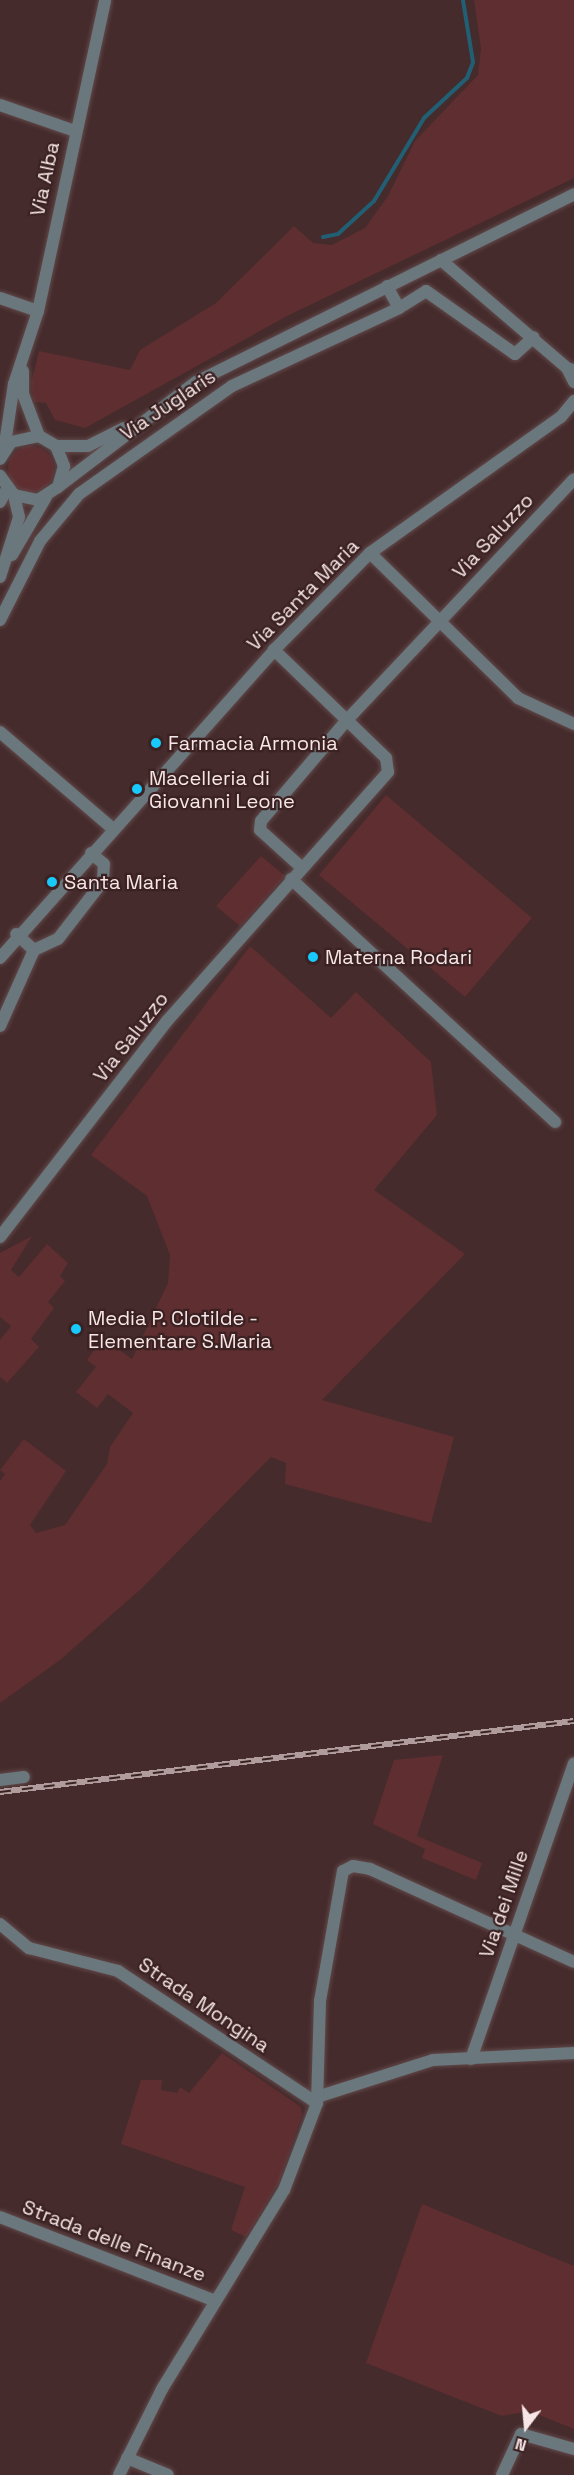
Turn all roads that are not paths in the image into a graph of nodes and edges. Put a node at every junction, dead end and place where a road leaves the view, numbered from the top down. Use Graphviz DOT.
graph roads {
  1 [pos="105,0"];
  2 [pos="0,105"];
  3 [pos="75,131"];
  4 [pos="574,194"];
  5 [pos="441,260"];
  6 [pos="387,286"];
  7 [pos="0,298"];
  8 [pos="399,308"];
  9 [pos="38,311"];
  10 [pos="534,337"];
  11 [pos="23,367"];
  12 [pos="570,369"];
  13 [pos="574,382"];
  14 [pos="574,401"];
  15 [pos="141,420"];
  16 [pos="39,436"];
  17 [pos="56,446"];
  18 [pos="2,454"];
  19 [pos="0,476"];
  20 [pos="574,479"];
  21 [pos="58,487"];
  22 [pos="10,492"];
  23 [pos="46,497"];
  24 [pos="0,502"];
  25 [pos="370,553"];
  26 [pos="2,572"];
  27 [pos="441,619"];
  28 [pos="0,620"];
  29 [pos="274,651"];
  30 [pos="346,721"];
  31 [pos="574,724"];
  32 [pos="0,732"];
  33 [pos="113,829"];
  34 [pos="91,853"];
  35 [pos="301,867"];
  36 [pos="291,879"];
  37 [pos="16,934"];
  38 [pos="34,950"];
  39 [pos="0,958"];
  40 [pos="0,1026"];
  41 [pos="555,1122"];
  42 [pos="0,1237"];
  43 [pos="574,1762"];
  44 [pos="24,1777"];
  45 [pos="0,1780"];
  46 [pos="0,1924"];
  47 [pos="513,1936"];
  48 [pos="574,1962"];
  49 [pos="574,2053"];
  50 [pos="471,2059"];
  51 [pos="317,2100"];
  52 [pos="0,2217"];
  53 [pos="213,2300"];
  54 [pos="574,2449"];
  55 [pos="127,2458"];
  56 [pos="119,2475"];
  57 [pos="168,2475"];
  58 [pos="502,2475"];
  1 -- 3 [label="street, Via Alba"];
  2 -- 3 [label="street"];
  3 -- 9 [label="street, Via Alba"];
  4 -- 5 [label="street, Via Juglaris"];
  5 -- 6 [label="street, Via Juglaris"];
  5 -- 10 [label="street"];
  6 -- 8 [label="street"];
  6 -- 15 [label="street, Via Juglaris"];
  7 -- 9 [label="street"];
  8 -- 10 [label="street, Via Juglaris"];
  8 -- 28 [label="street, Via Juglaris"];
  9 -- 11 [label="street, Via Alba"];
  10 -- 12 [label="street"];
  11 -- 16 [label="street, Via Alba"];
  11 -- 18 [label="street, Via Alba"];
  12 -- 13 [label="street"];
  14 -- 25 [label="street, Via Santa Maria"];
  15 -- 17 [label="street, Via Juglaris"];
  15 -- 21 [label="street, Via Juglaris"];
  16 -- 17 [label="street"];
  16 -- 18 [label="street"];
  17 -- 21 [label="street"];
  19 -- 22 [label="street"];
  20 -- 27 [label="street, Via Saluzzo"];
  21 -- 23 [label="street, Via Juglaris"];
  22 -- 23 [label="street"];
  22 -- 24 [label="street"];
  22 -- 26 [label="street"];
  23 -- 26 [label="street"];
  25 -- 27 [label="street"];
  25 -- 29 [label="street, Via Santa Maria"];
  27 -- 30 [label="street, Via Saluzzo"];
  27 -- 31 [label="street"];
  29 -- 30 [label="street, Via Saluzzo"];
  29 -- 33 [label="street, Via Santa Maria"];
  30 -- 35 [label="street, Via Saluzzo"];
  30 -- 35 [label="street, Via Saluzzo"];
  32 -- 33 [label="street"];
  33 -- 34 [label="street, Via Santa Maria"];
  34 -- 37 [label="street, Via Santa Maria"];
  34 -- 38 [label="street"];
  35 -- 36 [label="street, Via Saluzzo"];
  36 -- 41 [label="street"];
  36 -- 42 [label="street, Via Saluzzo"];
  37 -- 38 [label="street"];
  37 -- 39 [label="street, Via Santa Maria"];
  38 -- 40 [label="street"];
  43 -- 47 [label="street, Via dei Mille"];
  44 -- 45 [label="street"];
  46 -- 51 [label="street, Strada Mongina"];
  47 -- 48 [label="street"];
  47 -- 50 [label="street, Via dei Mille"];
  47 -- 51 [label="street, Strada delle Finanze"];
  49 -- 50 [label="street"];
  50 -- 51 [label="street"];
  51 -- 53 [label="street, Strada delle Finanze"];
  52 -- 53 [label="street, Strada delle Finanze"];
  53 -- 55 [label="street, Strada delle Finanze"];
  54 -- 58 [label="street"];
  55 -- 56 [label="street, Strada delle Finanze"];
  55 -- 57 [label="street"];
}
